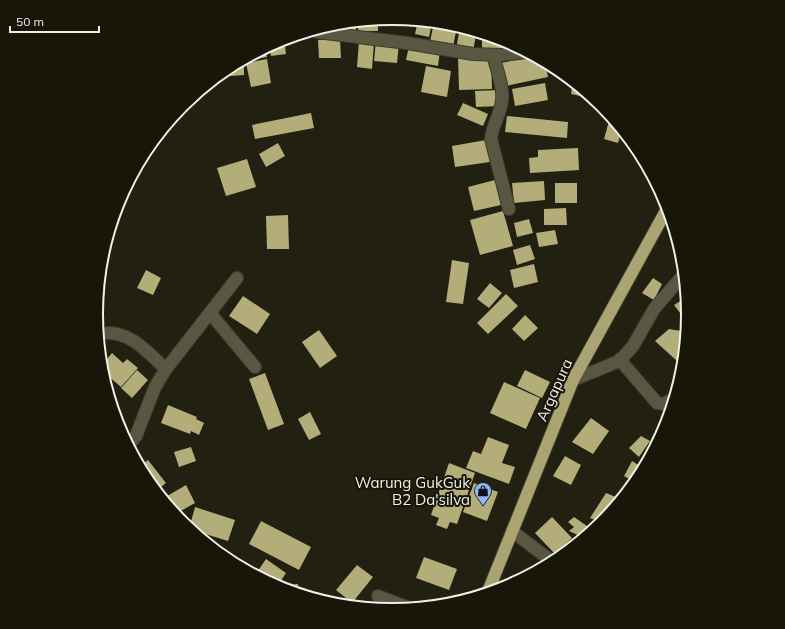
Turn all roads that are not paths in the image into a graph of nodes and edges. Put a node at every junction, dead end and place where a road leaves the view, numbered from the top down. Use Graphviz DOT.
graph roads {
  1 [pos="326,33"];
  2 [pos="516,53"];
  3 [pos="493,55"];
  4 [pos="509,209"];
  5 [pos="664,214"];
  6 [pos="237,278"];
  7 [pos="680,279"];
  8 [pos="210,313"];
  9 [pos="108,333"];
  10 [pos="620,360"];
  11 [pos="255,366"];
  12 [pos="166,370"];
  13 [pos="573,380"];
  14 [pos="669,402"];
  15 [pos="132,441"];
  16 [pos="512,531"];
  17 [pos="548,558"];
  18 [pos="490,588"];
  19 [pos="378,596"];
  20 [pos="398,604"];
  1 -- 3 [label="street"];
  2 -- 3 [label="street"];
  3 -- 4 [label="street"];
  5 -- 13 [label="highway, Argapura"];
  6 -- 8 [label="street"];
  7 -- 10 [label="street"];
  8 -- 11 [label="street"];
  8 -- 12 [label="street"];
  9 -- 12 [label="street"];
  10 -- 13 [label="street"];
  10 -- 14 [label="street"];
  12 -- 15 [label="street"];
  13 -- 16 [label="highway, Argapura"];
  16 -- 17 [label="street"];
  16 -- 18 [label="highway, Argapura"];
  19 -- 20 [label="street"];
}
